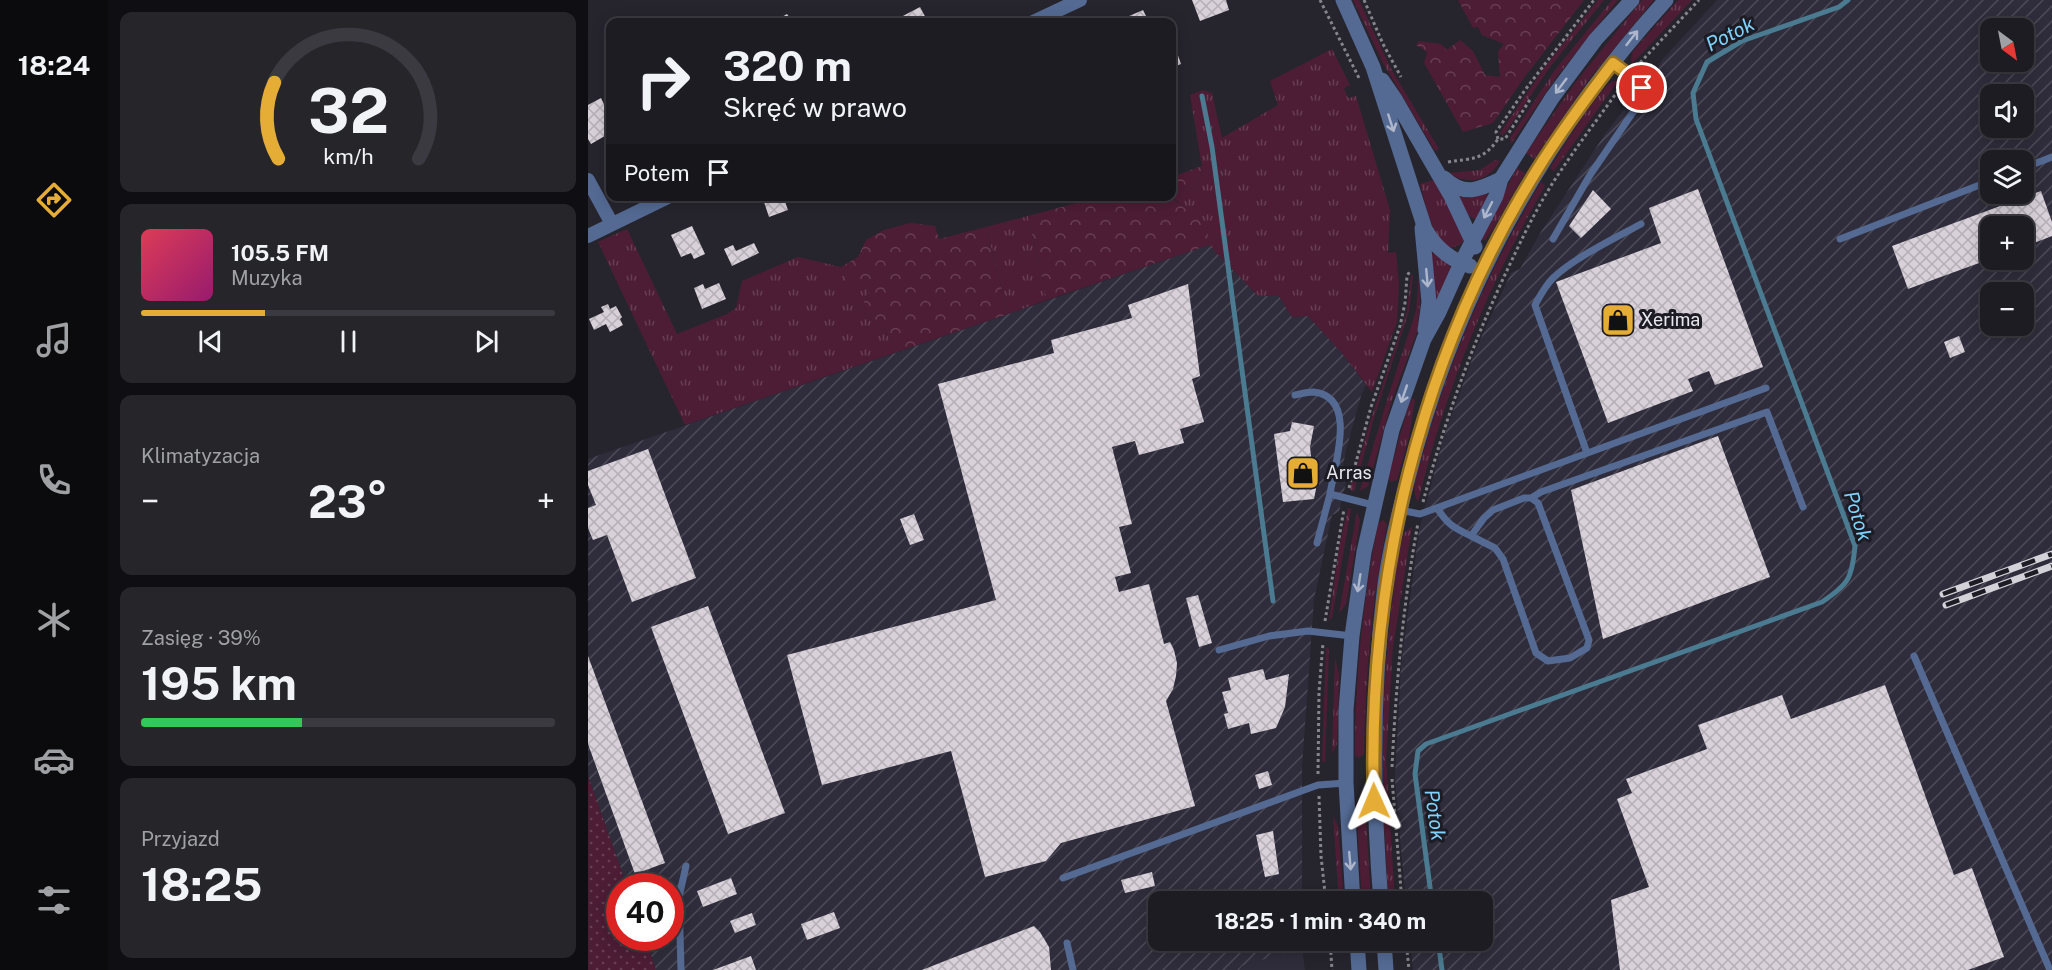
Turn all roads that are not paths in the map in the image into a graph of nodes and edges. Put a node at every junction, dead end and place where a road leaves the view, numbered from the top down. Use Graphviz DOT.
graph roads {
  1 [pos="1080,0"];
  2 [pos="1342,0"];
  3 [pos="1632,0"];
  4 [pos="1666,0"];
  5 [pos="1042,18"];
  6 [pos="1613,63"];
  7 [pos="1372,67"];
  8 [pos="2052,157"];
  9 [pos="1437,164"];
  10 [pos="2034,164"];
  11 [pos="1501,179"];
  12 [pos="588,180"];
  13 [pos="1980,185"];
  14 [pos="660,201"];
  15 [pos="1421,220"];
  16 [pos="612,224"];
  17 [pos="1641,224"];
  18 [pos="588,236"];
  19 [pos="1553,239"];
  20 [pos="1840,239"];
  21 [pos="1472,240"];
  22 [pos="1461,263"];
  23 [pos="1482,270"];
  24 [pos="1424,339"];
  25 [pos="1766,388"];
  26 [pos="1295,395"];
  27 [pos="1587,453"];
  28 [pos="1330,494"];
  29 [pos="1531,498"];
  30 [pos="1373,505"];
  31 [pos="1803,507"];
  32 [pos="1437,508"];
  33 [pos="1400,510"];
  34 [pos="1471,536"];
  35 [pos="1317,543"];
  36 [pos="1352,636"];
  37 [pos="1219,650"];
  38 [pos="1914,656"];
  39 [pos="1374,782"];
  40 [pos="1346,783"];
  41 [pos="686,866"];
  42 [pos="1063,878"];
  43 [pos="1352,891"];
  44 [pos="1380,891"];
  45 [pos="1067,944"];
  46 [pos="1358,951"];
  47 [pos="1385,951"];
  48 [pos="681,970"];
  49 [pos="1073,970"];
  50 [pos="1359,970"];
  51 [pos="1386,970"];
  52 [pos="2050,970"];
  1 -- 5 [label="street"];
  2 -- 7 [label="street"];
  3 -- 11 [label="street, one-way"];
  6 -- 4 [label="street, one-way"];
  6 -- 19 [label="lane"];
  6 -- 23 [label="street"];
  7 -- 9 [label="street"];
  7 -- 15 [label="street, one-way"];
  8 -- 10 [label="lane"];
  9 -- 11 [label="street"];
  9 -- 21 [label="street"];
  11 -- 21 [label="street, one-way"];
  12 -- 16 [label="street"];
  13 -- 20 [label="lane"];
  14 -- 16 [label="street"];
  15 -- 22 [label="street"];
  15 -- 24 [label="street, one-way"];
  16 -- 18 [label="street"];
  17 -- 27 [label="lane"];
  21 -- 22 [label="street"];
  21 -- 23 [label="street"];
  22 -- 23 [label="street"];
  22 -- 24 [label="street"];
  23 -- 33 [label="street"];
  24 -- 30 [label="street, one-way"];
  25 -- 27 [label="lane"];
  26 -- 28 [label="lane"];
  27 -- 32 [label="lane"];
  28 -- 30 [label="lane"];
  28 -- 35 [label="lane"];
  29 -- 31 [label="lane"];
  29 -- 34 [label="lane"];
  29 -- 34 [label="lane"];
  30 -- 33 [label="street"];
  30 -- 36 [label="street, one-way"];
  32 -- 33 [label="lane"];
  32 -- 34 [label="lane"];
  33 -- 39 [label="street"];
  36 -- 37 [label="lane"];
  36 -- 40 [label="street"];
  38 -- 52 [label="lane"];
  39 -- 40 [label="street"];
  39 -- 44 [label="street"];
  40 -- 42 [label="lane"];
  40 -- 43 [label="street, one-way"];
  41 -- 48 [label="lane"];
  45 -- 49 [label="lane"];
  46 -- 50 [label="street"];
  47 -- 51 [label="street"];
}
